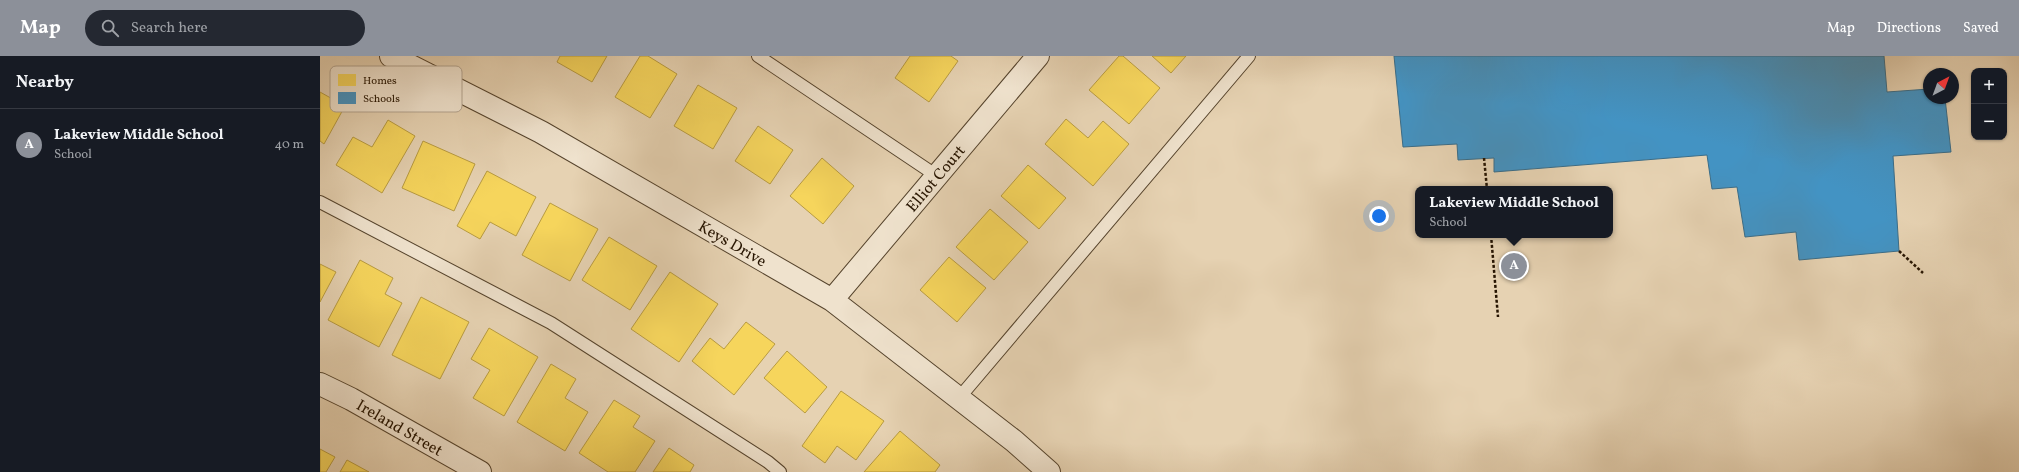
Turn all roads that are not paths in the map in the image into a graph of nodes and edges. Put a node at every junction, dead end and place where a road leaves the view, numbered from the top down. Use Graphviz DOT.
graph roads {
  1 [pos="391,56"];
  2 [pos="758,56"];
  3 [pos="1038,56"];
  4 [pos="1249,56"];
  5 [pos="411,66"];
  6 [pos="462,92"];
  7 [pos="937,176"];
  8 [pos="320,202"];
  9 [pos="832,300"];
  10 [pos="320,384"];
  11 [pos="958,398"];
  12 [pos="480,472"];
  13 [pos="780,472"];
  14 [pos="1049,472"];
  1 -- 5 [label="street, Keys Drive"];
  2 -- 7 [label="lane"];
  3 -- 7 [label="street, Elliot Court"];
  4 -- 11 [label="lane"];
  6 -- 9 [label="street, Keys Drive"];
  7 -- 9 [label="street, Elliot Court"];
  8 -- 13 [label="lane"];
  9 -- 11 [label="street, Keys Drive"];
  10 -- 12 [label="street, Ireland Street"];
  11 -- 14 [label="street, Keys Drive"];
}
